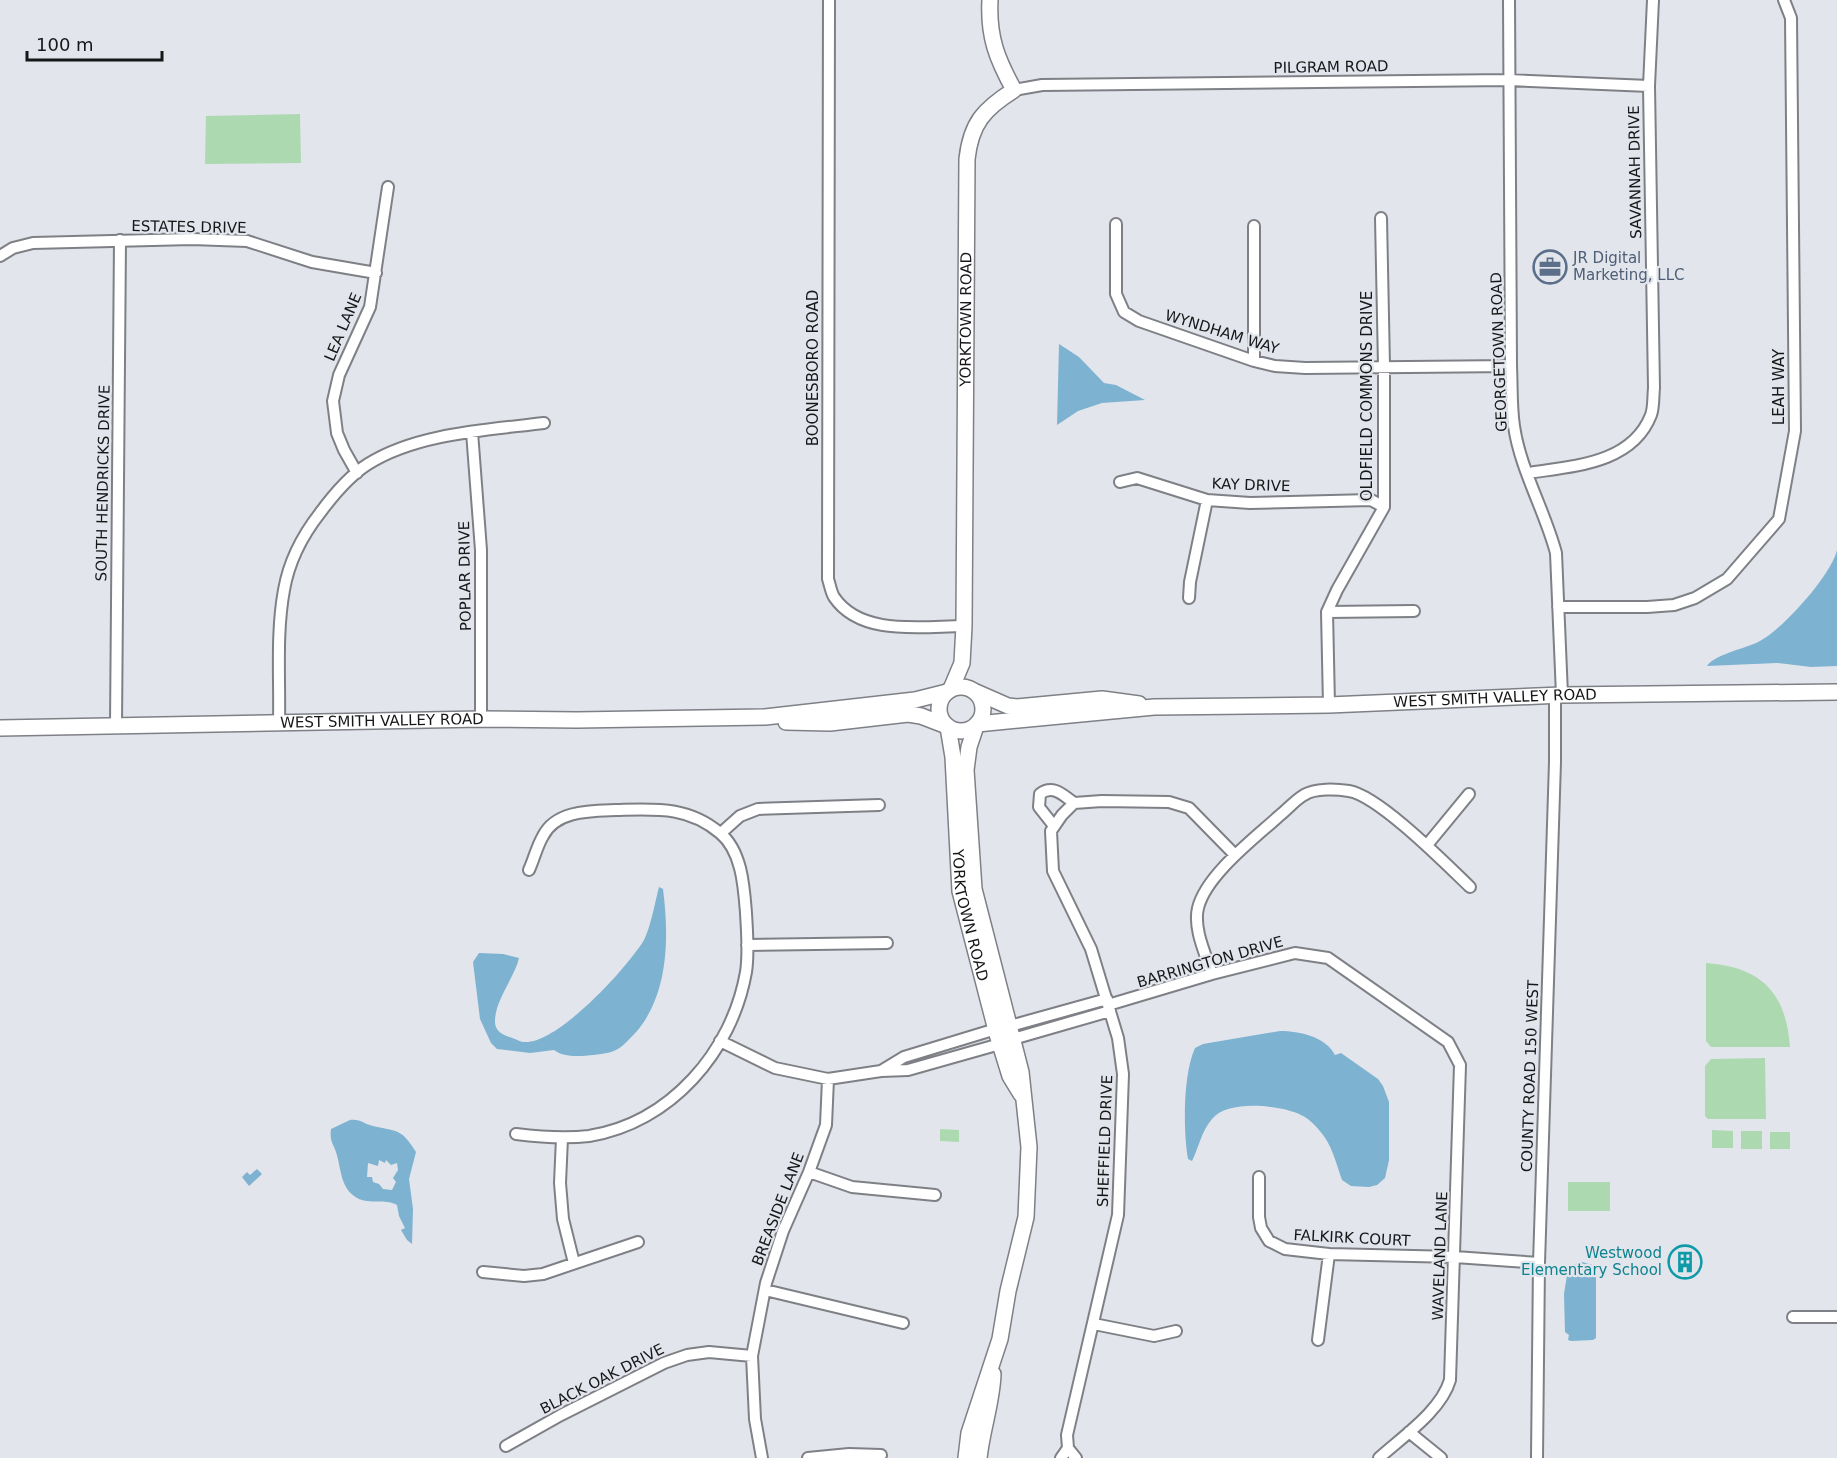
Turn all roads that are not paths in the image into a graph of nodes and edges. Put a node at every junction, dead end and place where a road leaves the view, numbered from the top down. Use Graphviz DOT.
graph roads {
  1 [pos="829,0"];
  2 [pos="990,0"];
  3 [pos="1509,0"];
  4 [pos="1653,0"];
  5 [pos="1784,0"];
  6 [pos="1509,80"];
  7 [pos="1649,86"];
  8 [pos="1014,90"];
  9 [pos="388,187"];
  10 [pos="1381,218"];
  11 [pos="1116,224"];
  12 [pos="1254,226"];
  13 [pos="120,240"];
  14 [pos="0,256"];
  15 [pos="376,273"];
  16 [pos="1254,361"];
  17 [pos="1384,366"];
  18 [pos="1511,366"];
  19 [pos="544,423"];
  20 [pos="471,432"];
  21 [pos="357,473"];
  22 [pos="1528,473"];
  23 [pos="1120,482"];
  24 [pos="1207,500"];
  25 [pos="1384,507"];
  26 [pos="1189,598"];
  27 [pos="1558,607"];
  28 [pos="1414,610"];
  29 [pos="1327,612"];
  30 [pos="964,626"];
  31 [pos="962,663"];
  32 [pos="949,691"];
  33 [pos="974,691"];
  34 [pos="1837,692"];
  35 [pos="1558,695"];
  36 [pos="1329,705"];
  37 [pos="1154,707"];
  38 [pos="765,717"];
  39 [pos="481,719"];
  40 [pos="279,722"];
  41 [pos="116,725"];
  42 [pos="976,725"];
  43 [pos="948,727"];
  44 [pos="0,728"];
  45 [pos="1469,794"];
  46 [pos="1074,803"];
  47 [pos="879,805"];
  48 [pos="1052,828"];
  49 [pos="721,833"];
  50 [pos="1427,845"];
  51 [pos="1235,855"];
  52 [pos="529,870"];
  53 [pos="1470,887"];
  54 [pos="887,943"];
  55 [pos="747,945"];
  56 [pos="1212,974"];
  57 [pos="1108,1005"];
  58 [pos="1005,1035"];
  59 [pos="720,1041"];
  60 [pos="1460,1065"];
  61 [pos="828,1079"];
  62 [pos="516,1134"];
  63 [pos="562,1138"];
  64 [pos="809,1172"];
  65 [pos="1259,1177"];
  66 [pos="935,1195"];
  67 [pos="638,1242"];
  68 [pos="1329,1254"];
  69 [pos="1455,1257"];
  70 [pos="574,1263"];
  71 [pos="1539,1263"];
  72 [pos="483,1272"];
  73 [pos="765,1290"];
  74 [pos="1793,1317"];
  75 [pos="1837,1317"];
  76 [pos="903,1323"];
  77 [pos="1094,1324"];
  78 [pos="1176,1331"];
  79 [pos="1318,1340"];
  80 [pos="752,1356"];
  81 [pos="993,1362"];
  82 [pos="1409,1432"];
  83 [pos="506,1446"];
  84 [pos="1068,1448"];
  85 [pos="880,1455"];
  86 [pos="762,1458"];
  87 [pos="808,1458"];
  88 [pos="966,1458"];
  89 [pos="979,1458"];
  90 [pos="1061,1458"];
  91 [pos="1076,1458"];
  92 [pos="1379,1458"];
  93 [pos="1441,1458"];
  94 [pos="1537,1458"];
  1 -- 30 [label="street, BOONESBORO ROAD"];
  2 -- 8 [label="main road"];
  3 -- 6 [label="street, GEORGETOWN ROAD"];
  4 -- 7 [label="street, SAVANNAH DRIVE"];
  5 -- 27 [label="street, LEAH WAY"];
  6 -- 7 [label="street, PILGRAM ROAD"];
  6 -- 8 [label="street, PILGRAM ROAD"];
  6 -- 18 [label="street, GEORGETOWN ROAD"];
  7 -- 22 [label="street, SAVANNAH DRIVE"];
  8 -- 30 [label="main road, YORKTOWN ROAD"];
  9 -- 15 [label="street, LEA LANE"];
  10 -- 17 [label="street, OLDFIELD COMMONS DRIVE"];
  11 -- 16 [label="street, WYNDHAM WAY"];
  12 -- 16 [label="street"];
  13 -- 14 [label="street, ESTATES DRIVE"];
  13 -- 15 [label="street, ESTATES DRIVE"];
  13 -- 41 [label="street, SOUTH HENDRICKS DRIVE"];
  15 -- 21 [label="street, LEA LANE"];
  16 -- 17 [label="street, WYNDHAM WAY"];
  17 -- 18 [label="street, WYNDHAM WAY"];
  17 -- 25 [label="street, OLDFIELD COMMONS DRIVE"];
  18 -- 22 [label="street, GEORGETOWN ROAD"];
  19 -- 20 [label="street"];
  20 -- 21 [label="street"];
  20 -- 39 [label="street, POPLAR DRIVE"];
  21 -- 40 [label="street"];
  22 -- 27 [label="street, GEORGETOWN ROAD"];
  23 -- 24 [label="street, KAY DRIVE"];
  24 -- 25 [label="street, KAY DRIVE"];
  24 -- 26 [label="street"];
  25 -- 29 [label="street, OLDFIELD COMMONS DRIVE"];
  27 -- 35 [label="street, GEORGETOWN ROAD"];
  28 -- 29 [label="street"];
  29 -- 36 [label="street, OLDFIELD COMMONS DRIVE"];
  30 -- 31 [label="main road, YORKTOWN ROAD"];
  31 -- 32 [label="main road, YORKTOWN ROAD"];
  31 -- 33 [label="main road, YORKTOWN ROAD"];
  32 -- 33 [label="main road"];
  32 -- 38 [label="main road, WEST SMITH VALLEY ROAD"];
  32 -- 43 [label="main road"];
  33 -- 37 [label="main road, WEST SMITH VALLEY ROAD"];
  33 -- 42 [label="main road"];
  34 -- 35 [label="main road, WEST SMITH VALLEY ROAD"];
  35 -- 36 [label="main road, WEST SMITH VALLEY ROAD"];
  35 -- 71 [label="street, COUNTY ROAD 150 WEST"];
  36 -- 37 [label="main road, WEST SMITH VALLEY ROAD"];
  37 -- 42 [label="main road, WEST SMITH VALLEY ROAD"];
  38 -- 39 [label="main road, WEST SMITH VALLEY ROAD"];
  38 -- 43 [label="main road, WEST SMITH VALLEY ROAD"];
  39 -- 40 [label="main road, WEST SMITH VALLEY ROAD"];
  40 -- 41 [label="main road, WEST SMITH VALLEY ROAD"];
  41 -- 44 [label="main road, WEST SMITH VALLEY ROAD"];
  42 -- 43 [label="main road"];
  42 -- 58 [label="main road, YORKTOWN ROAD"];
  43 -- 58 [label="main road, YORKTOWN ROAD"];
  45 -- 50 [label="street"];
  46 -- 48 [label="street"];
  46 -- 48 [label="street"];
  46 -- 51 [label="street"];
  47 -- 49 [label="street"];
  48 -- 57 [label="street, SHEFFIELD DRIVE"];
  49 -- 52 [label="street"];
  49 -- 55 [label="street"];
  50 -- 51 [label="street"];
  50 -- 53 [label="street"];
  51 -- 56 [label="street"];
  54 -- 55 [label="street"];
  55 -- 59 [label="street"];
  56 -- 57 [label="street, BARRINGTON DRIVE"];
  56 -- 60 [label="street, BARRINGTON DRIVE"];
  57 -- 58 [label="street, BARRINGTON DRIVE"];
  57 -- 77 [label="street, SHEFFIELD DRIVE"];
  58 -- 61 [label="street, BARRINGTON DRIVE"];
  58 -- 81 [label="main road, YORKTOWN ROAD"];
  59 -- 61 [label="street"];
  59 -- 63 [label="street"];
  60 -- 69 [label="street, WAVELAND LANE"];
  61 -- 64 [label="street, BREASIDE LANE"];
  62 -- 63 [label="street"];
  63 -- 70 [label="street"];
  64 -- 66 [label="street"];
  64 -- 73 [label="street, BREASIDE LANE"];
  65 -- 68 [label="street, FALKIRK COURT"];
  67 -- 70 [label="street"];
  68 -- 69 [label="street, FALKIRK COURT"];
  68 -- 79 [label="street"];
  69 -- 71 [label="street, FALKIRK COURT"];
  69 -- 82 [label="street, WAVELAND LANE"];
  70 -- 72 [label="street"];
  71 -- 94 [label="street, COUNTY ROAD 150 WEST"];
  73 -- 76 [label="street"];
  73 -- 80 [label="street, BREASIDE LANE"];
  74 -- 75 [label="street"];
  77 -- 78 [label="street"];
  77 -- 84 [label="street, SHEFFIELD DRIVE"];
  80 -- 83 [label="street, BLACK OAK DRIVE"];
  80 -- 86 [label="street, BREASIDE LANE"];
  81 -- 88 [label="main road, YORKTOWN ROAD"];
  81 -- 89 [label="main road, YORKTOWN ROAD"];
  82 -- 92 [label="street, WAVELAND LANE"];
  82 -- 93 [label="street"];
  84 -- 90 [label="street"];
  84 -- 91 [label="street"];
  85 -- 87 [label="street"];
}
